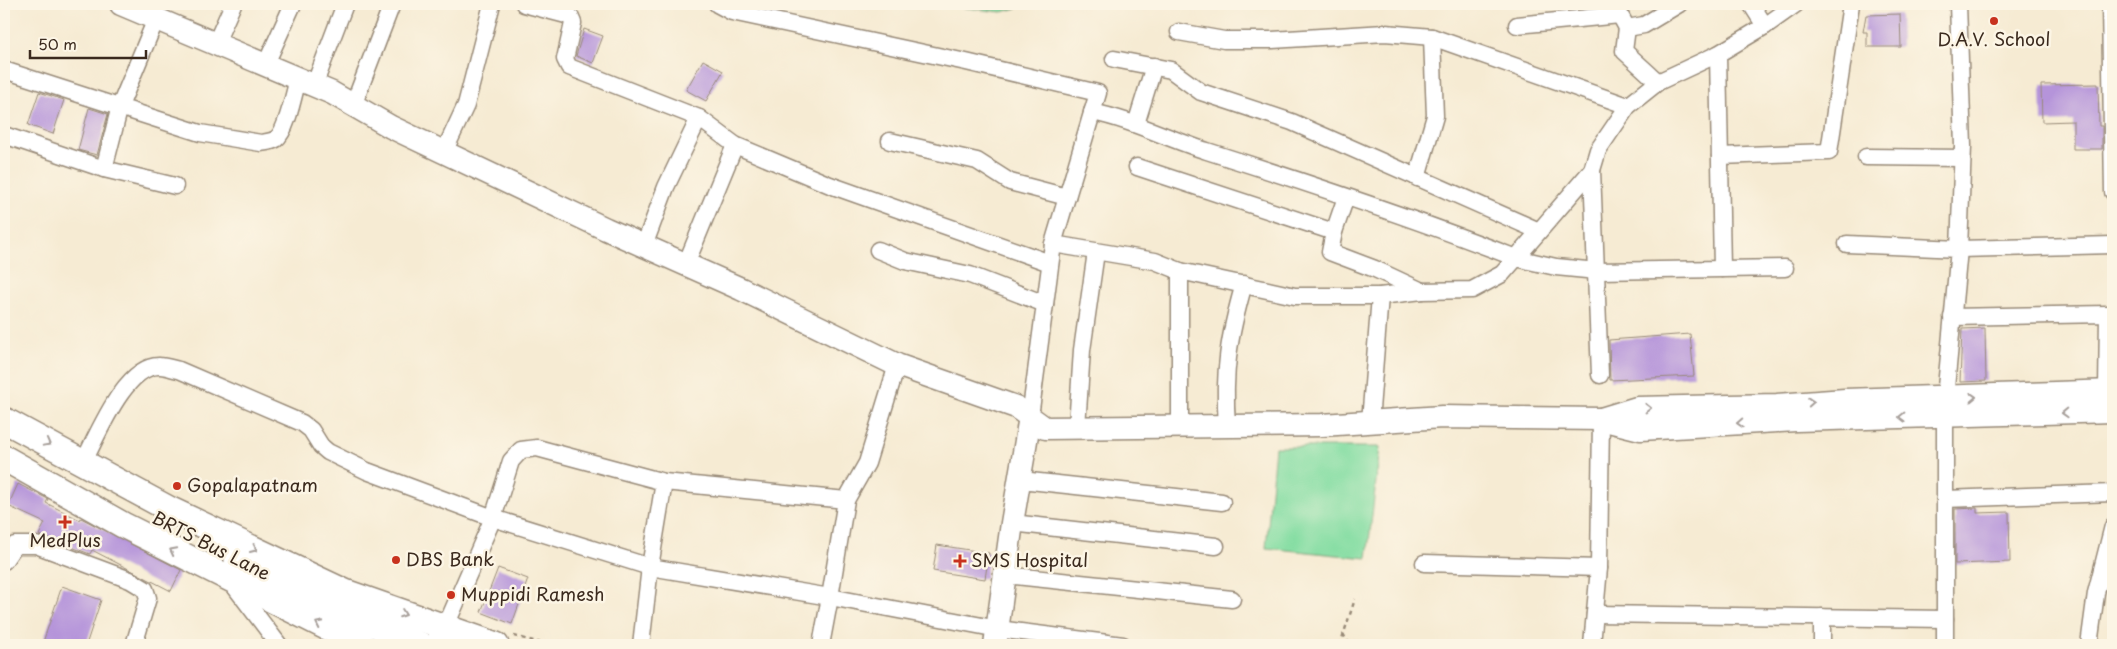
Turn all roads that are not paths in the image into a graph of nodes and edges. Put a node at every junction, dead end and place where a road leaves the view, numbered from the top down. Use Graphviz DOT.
graph roads {
  1 [pos="121,4"];
  2 [pos="233,4"];
  3 [pos="293,4"];
  4 [pos="345,4"];
  5 [pos="392,4"];
  6 [pos="492,4"];
  7 [pos="524,4"];
  8 [pos="717,4"];
  9 [pos="1679,4"];
  10 [pos="1751,4"];
  11 [pos="1796,4"];
  12 [pos="1851,4"];
  13 [pos="1958,4"];
  14 [pos="2110,4"];
  15 [pos="1620,16"];
  16 [pos="156,19"];
  17 [pos="1517,25"];
  18 [pos="1765,26"];
  19 [pos="1179,32"];
  20 [pos="1432,37"];
  21 [pos="215,45"];
  22 [pos="1718,54"];
  23 [pos="1114,59"];
  24 [pos="265,66"];
  25 [pos="1154,66"];
  26 [pos="4,70"];
  27 [pos="1658,82"];
  28 [pos="306,83"];
  29 [pos="120,106"];
  30 [pos="353,106"];
  31 [pos="1628,106"];
  32 [pos="1092,112"];
  33 [pos="699,118"];
  34 [pos="1136,124"];
  35 [pos="4,134"];
  36 [pos="890,141"];
  37 [pos="735,146"];
  38 [pos="444,152"];
  39 [pos="1720,156"];
  40 [pos="1866,157"];
  41 [pos="1962,158"];
  42 [pos="1137,167"];
  43 [pos="104,169"];
  44 [pos="1592,170"];
  45 [pos="1417,178"];
  46 [pos="175,186"];
  47 [pos="2113,192"];
  48 [pos="1067,197"];
  49 [pos="1346,197"];
  50 [pos="1540,231"];
  51 [pos="1334,232"];
  52 [pos="1053,244"];
  53 [pos="1847,244"];
  54 [pos="2113,245"];
  55 [pos="644,246"];
  56 [pos="1959,248"];
  57 [pos="878,250"];
  58 [pos="1096,252"];
  59 [pos="1516,258"];
  60 [pos="1050,263"];
  61 [pos="686,264"];
  62 [pos="1785,268"];
  63 [pos="1722,269"];
  64 [pos="1180,271"];
  65 [pos="1597,271"];
  66 [pos="1244,284"];
  67 [pos="1422,291"];
  68 [pos="1380,296"];
  69 [pos="1045,304"];
  70 [pos="1952,316"];
  71 [pos="897,365"];
  72 [pos="1600,375"];
  73 [pos="2111,398"];
  74 [pos="1946,407"];
  75 [pos="1030,417"];
  76 [pos="1601,419"];
  77 [pos="4,420"];
  78 [pos="1370,422"];
  79 [pos="1180,426"];
  80 [pos="1226,426"];
  81 [pos="1077,427"];
  82 [pos="4,440"];
  83 [pos="4,458"];
  84 [pos="83,463"];
  85 [pos="1021,480"];
  86 [pos="664,482"];
  87 [pos="2113,493"];
  88 [pos="1944,499"];
  89 [pos="846,500"];
  90 [pos="1222,502"];
  91 [pos="493,518"];
  92 [pos="1012,523"];
  93 [pos="2113,526"];
  94 [pos="1216,546"];
  95 [pos="4,561"];
  96 [pos="1424,563"];
  97 [pos="650,567"];
  98 [pos="1599,568"];
  99 [pos="1005,575"];
  100 [pos="229,580"];
  101 [pos="830,597"];
  102 [pos="1232,599"];
  103 [pos="1595,614"];
  104 [pos="1822,617"];
  105 [pos="1944,619"];
  106 [pos="440,637"];
  107 [pos="996,637"];
  108 [pos="134,645"];
  109 [pos="279,645"];
  110 [pos="362,645"];
  111 [pos="421,645"];
  112 [pos="496,645"];
  113 [pos="641,645"];
  114 [pos="821,645"];
  115 [pos="1123,645"];
  116 [pos="1592,645"];
  117 [pos="1822,645"];
  118 [pos="1945,645"];
  119 [pos="2089,645"];
  1 -- 16 [label="street"];
  2 -- 21 [label="street"];
  3 -- 24 [label="street"];
  4 -- 28 [label="street"];
  5 -- 30 [label="street"];
  6 -- 38 [label="street"];
  7 -- 33 [label="street"];
  8 -- 32 [label="street"];
  9 -- 15 [label="street"];
  10 -- 18 [label="street"];
  11 -- 18 [label="street"];
  12 -- 39 [label="street"];
  13 -- 41 [label="street"];
  14 -- 47 [label="street"];
  15 -- 17 [label="street"];
  15 -- 27 [label="street"];
  16 -- 21 [label="street"];
  16 -- 29 [label="street"];
  18 -- 22 [label="street"];
  19 -- 20 [label="street"];
  20 -- 31 [label="street"];
  20 -- 45 [label="street"];
  21 -- 24 [label="street"];
  22 -- 27 [label="street"];
  22 -- 39 [label="street"];
  23 -- 25 [label="street"];
  24 -- 28 [label="street"];
  25 -- 34 [label="street"];
  25 -- 45 [label="street"];
  26 -- 29 [label="street"];
  27 -- 31 [label="street"];
  28 -- 29 [label="street"];
  28 -- 30 [label="street"];
  29 -- 43 [label="street"];
  30 -- 38 [label="street"];
  31 -- 44 [label="street"];
  32 -- 34 [label="street"];
  32 -- 48 [label="street"];
  33 -- 37 [label="street"];
  33 -- 55 [label="street"];
  34 -- 49 [label="street"];
  35 -- 43 [label="street"];
  36 -- 48 [label="street"];
  37 -- 60 [label="street"];
  37 -- 61 [label="street"];
  38 -- 55 [label="street"];
  39 -- 63 [label="street"];
  40 -- 41 [label="street"];
  41 -- 56 [label="street"];
  42 -- 51 [label="street"];
  43 -- 46 [label="street"];
  44 -- 50 [label="street"];
  44 -- 65 [label="street"];
  45 -- 50 [label="street"];
  48 -- 52 [label="street"];
  49 -- 51 [label="street"];
  49 -- 59 [label="street"];
  50 -- 59 [label="street"];
  51 -- 67 [label="street"];
  52 -- 58 [label="street"];
  52 -- 60 [label="street"];
  53 -- 56 [label="street"];
  54 -- 56 [label="street"];
  55 -- 61 [label="street"];
  56 -- 70 [label="street"];
  57 -- 69 [label="street"];
  58 -- 64 [label="street"];
  58 -- 81 [label="street"];
  59 -- 65 [label="street"];
  59 -- 67 [label="street"];
  60 -- 69 [label="street"];
  61 -- 71 [label="street"];
  62 -- 63 [label="street"];
  63 -- 65 [label="street"];
  64 -- 66 [label="street"];
  64 -- 79 [label="street"];
  65 -- 72 [label="street"];
  66 -- 68 [label="street"];
  66 -- 80 [label="street"];
  67 -- 68 [label="street"];
  68 -- 78 [label="street"];
  69 -- 75 [label="street"];
  70 -- 73 [label="street"];
  70 -- 74 [label="street"];
  71 -- 75 [label="street"];
  71 -- 89 [label="street"];
  73 -- 74 [label="street"];
  74 -- 76 [label="street"];
  74 -- 88 [label="street"];
  75 -- 81 [label="street"];
  75 -- 85 [label="street"];
  76 -- 78 [label="street"];
  76 -- 98 [label="street"];
  77 -- 84 [label="main road, one-way"];
  78 -- 80 [label="street"];
  79 -- 80 [label="street"];
  79 -- 81 [label="street"];
  82 -- 111 [label="main road, BRTS Bus Lane"];
  100 -- 83 [label="main road, one-way"];
  84 -- 91 [label="street"];
  84 -- 106 [label="main road, one-way"];
  85 -- 90 [label="street"];
  85 -- 92 [label="street"];
  86 -- 89 [label="street"];
  86 -- 91 [label="street"];
  86 -- 97 [label="street"];
  87 -- 88 [label="street"];
  88 -- 105 [label="street"];
  89 -- 101 [label="street"];
  91 -- 97 [label="street"];
  91 -- 106 [label="street"];
  92 -- 94 [label="street"];
  92 -- 99 [label="street"];
  93 -- 119 [label="street"];
  95 -- 108 [label="street"];
  96 -- 98 [label="street"];
  97 -- 101 [label="street"];
  97 -- 113 [label="street"];
  98 -- 103 [label="street"];
  99 -- 102 [label="street"];
  99 -- 107 [label="street"];
  100 -- 109 [label="street"];
  110 -- 100 [label="main road, one-way"];
  101 -- 107 [label="street"];
  101 -- 114 [label="street"];
  103 -- 104 [label="street"];
  103 -- 116 [label="street"];
  104 -- 105 [label="street"];
  104 -- 117 [label="street"];
  105 -- 118 [label="street"];
  106 -- 112 [label="main road"];
  107 -- 115 [label="street"];
}
